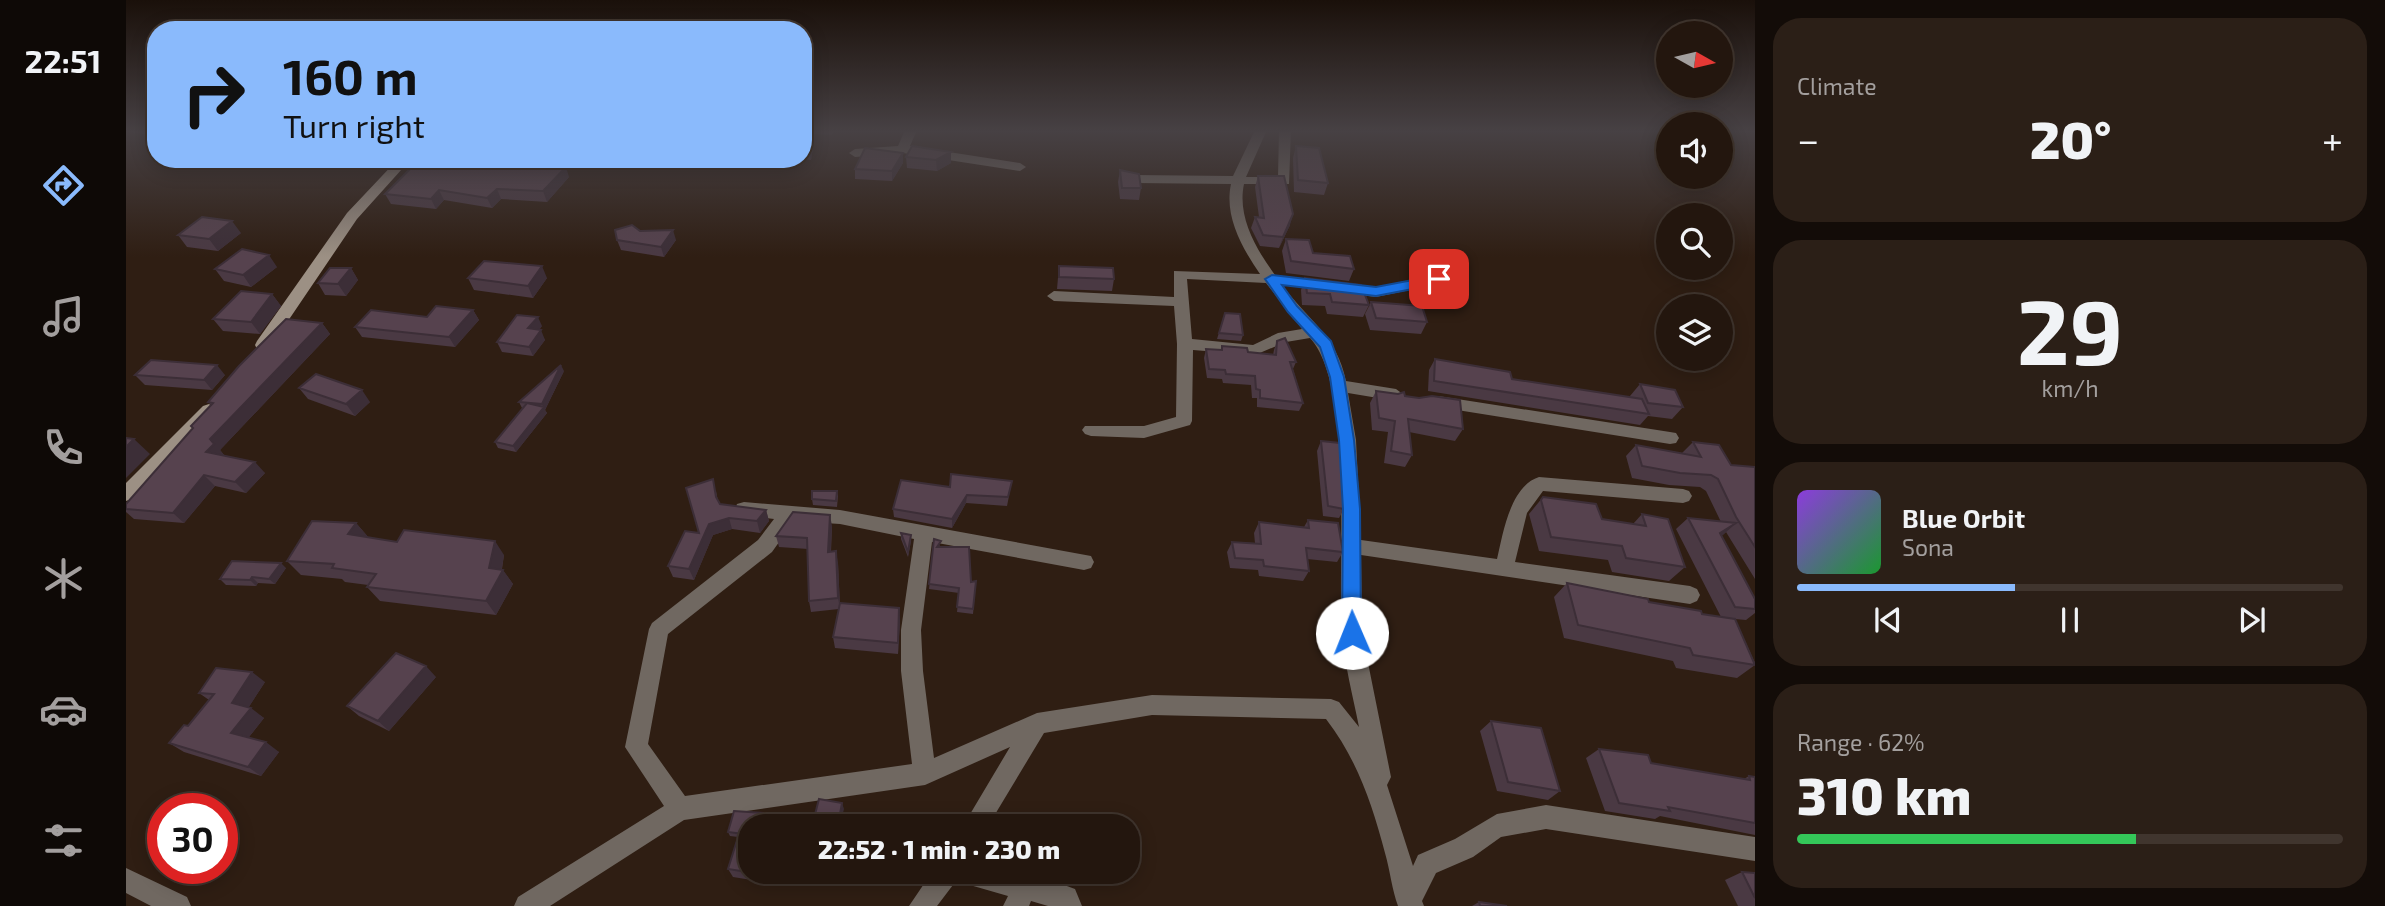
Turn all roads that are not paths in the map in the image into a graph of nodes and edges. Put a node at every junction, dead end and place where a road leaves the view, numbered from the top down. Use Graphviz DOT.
graph roads {
  1 [pos="393,172"];
  2 [pos="1242,172"];
  3 [pos="1284,172"];
  4 [pos="1240,178"];
  5 [pos="1135,179"];
  6 [pos="1272,279"];
  7 [pos="1439,279"];
  8 [pos="1054,296"];
  9 [pos="1181,302"];
  10 [pos="1314,332"];
  11 [pos="1185,344"];
  12 [pos="251,359"];
  13 [pos="1338,386"];
  14 [pos="218,399"];
  15 [pos="1091,430"];
  16 [pos="1670,438"];
  17 [pos="126,494"];
  18 [pos="1683,496"];
  19 [pos="731,508"];
  20 [pos="789,513"];
  21 [pos="924,533"];
  22 [pos="1350,546"];
  23 [pos="1084,562"];
  24 [pos="1504,569"];
  25 [pos="1690,595"];
  26 [pos="1037,724"];
  27 [pos="925,774"];
  28 [pos="1383,801"];
  29 [pos="680,809"];
  30 [pos="982,814"];
  31 [pos="1755,849"];
  32 [pos="126,880"];
  33 [pos="938,884"];
  34 [pos="991,884"];
  35 [pos="1020,897"];
  36 [pos="1410,903"];
  37 [pos="178,906"];
  38 [pos="527,906"];
  39 [pos="922,906"];
  40 [pos="1069,906"];
  1 -- 12 [label="main road"];
  2 -- 4 [label="street"];
  3 -- 4 [label="street"];
  4 -- 5 [label="street"];
  4 -- 6 [label="street"];
  6 -- 7 [label="street"];
  6 -- 9 [label="street"];
  6 -- 10 [label="street"];
  8 -- 9 [label="street"];
  9 -- 11 [label="street"];
  10 -- 11 [label="street"];
  10 -- 13 [label="street"];
  11 -- 15 [label="street"];
  13 -- 16 [label="street"];
  13 -- 22 [label="street"];
  14 -- 17 [label="main road"];
  18 -- 24 [label="street"];
  19 -- 20 [label="street"];
  20 -- 21 [label="street"];
  20 -- 29 [label="street"];
  21 -- 23 [label="street"];
  21 -- 27 [label="street"];
  22 -- 24 [label="street"];
  22 -- 28 [label="street"];
  24 -- 25 [label="street"];
  26 -- 27 [label="street"];
  26 -- 28 [label="street"];
  26 -- 30 [label="street"];
  27 -- 29 [label="street"];
  28 -- 36 [label="street"];
  29 -- 38 [label="street"];
  31 -- 36 [label="street"];
  32 -- 37 [label="street"];
  33 -- 39 [label="street"];
  34 -- 35 [label="street"];
  35 -- 40 [label="street"];
}
